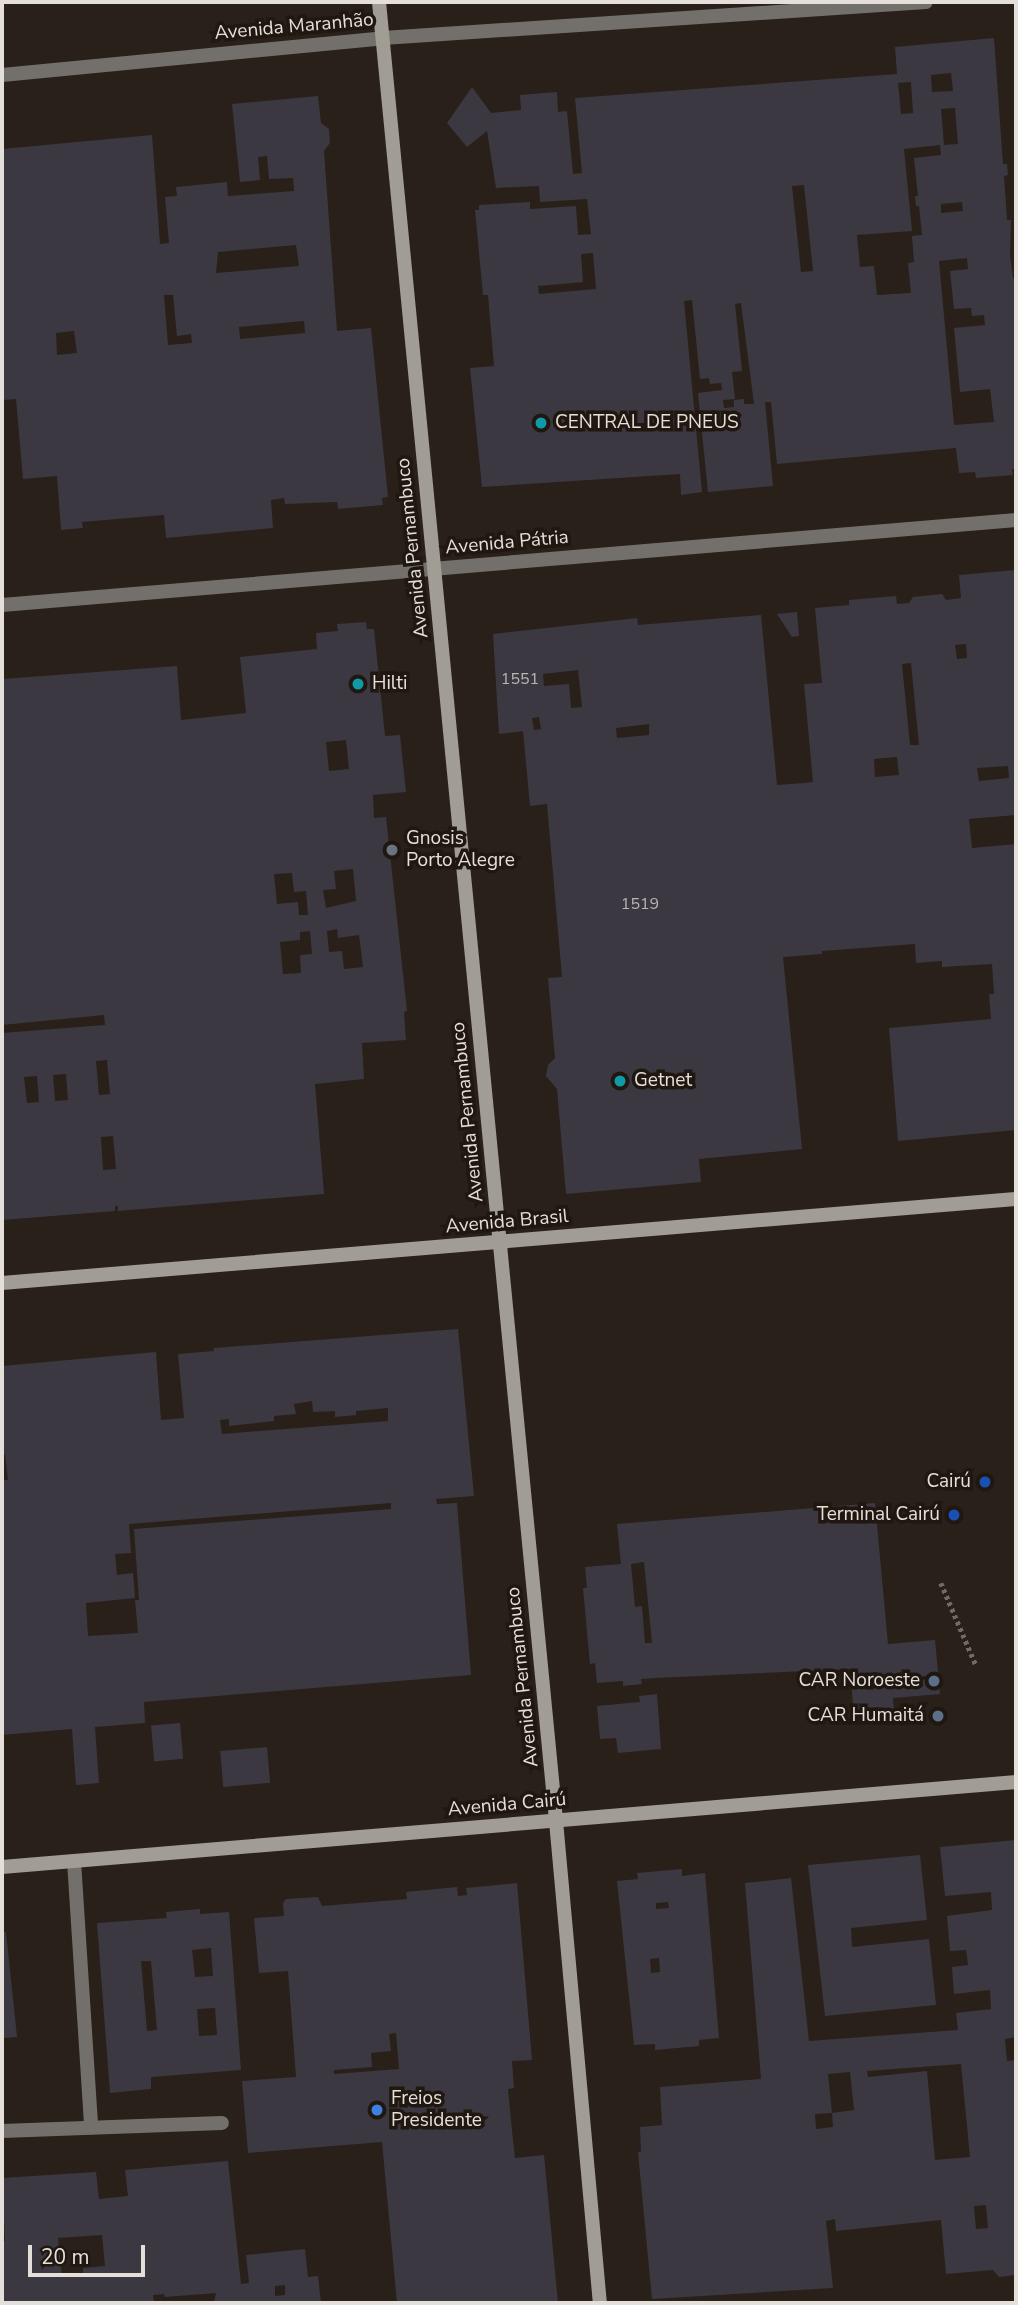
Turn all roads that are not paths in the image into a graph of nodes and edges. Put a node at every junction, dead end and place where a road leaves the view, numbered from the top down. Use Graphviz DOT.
graph roads {
  1 [pos="379,2"];
  2 [pos="926,2"];
  3 [pos="383,38"];
  4 [pos="2,75"];
  5 [pos="1016,520"];
  6 [pos="434,569"];
  7 [pos="2,605"];
  8 [pos="1016,1199"];
  9 [pos="500,1242"];
  10 [pos="2,1283"];
  11 [pos="1016,1782"];
  12 [pos="556,1821"];
  13 [pos="74,1861"];
  14 [pos="2,1867"];
  15 [pos="222,2123"];
  16 [pos="91,2127"];
  17 [pos="2,2131"];
  18 [pos="600,2303"];
  1 -- 3 [label="street, Avenida Pernambuco"];
  2 -- 3 [label="street, Avenida Maranhão"];
  3 -- 4 [label="street, Avenida Maranhão"];
  3 -- 6 [label="street, Avenida Pernambuco"];
  5 -- 6 [label="street, Avenida Pátria"];
  6 -- 7 [label="street, Avenida Pátria"];
  6 -- 9 [label="street, Avenida Pernambuco"];
  8 -- 9 [label="street, Avenida Brasil"];
  9 -- 10 [label="street, Avenida Brasil"];
  9 -- 12 [label="street, Avenida Pernambuco"];
  11 -- 12 [label="street, Avenida Cairú"];
  12 -- 13 [label="street, Avenida Cairú"];
  12 -- 18 [label="street, Avenida Pernambuco"];
  13 -- 14 [label="street, Avenida Cairú"];
  13 -- 16 [label="street"];
  15 -- 16 [label="street"];
  16 -- 17 [label="street"];
}
